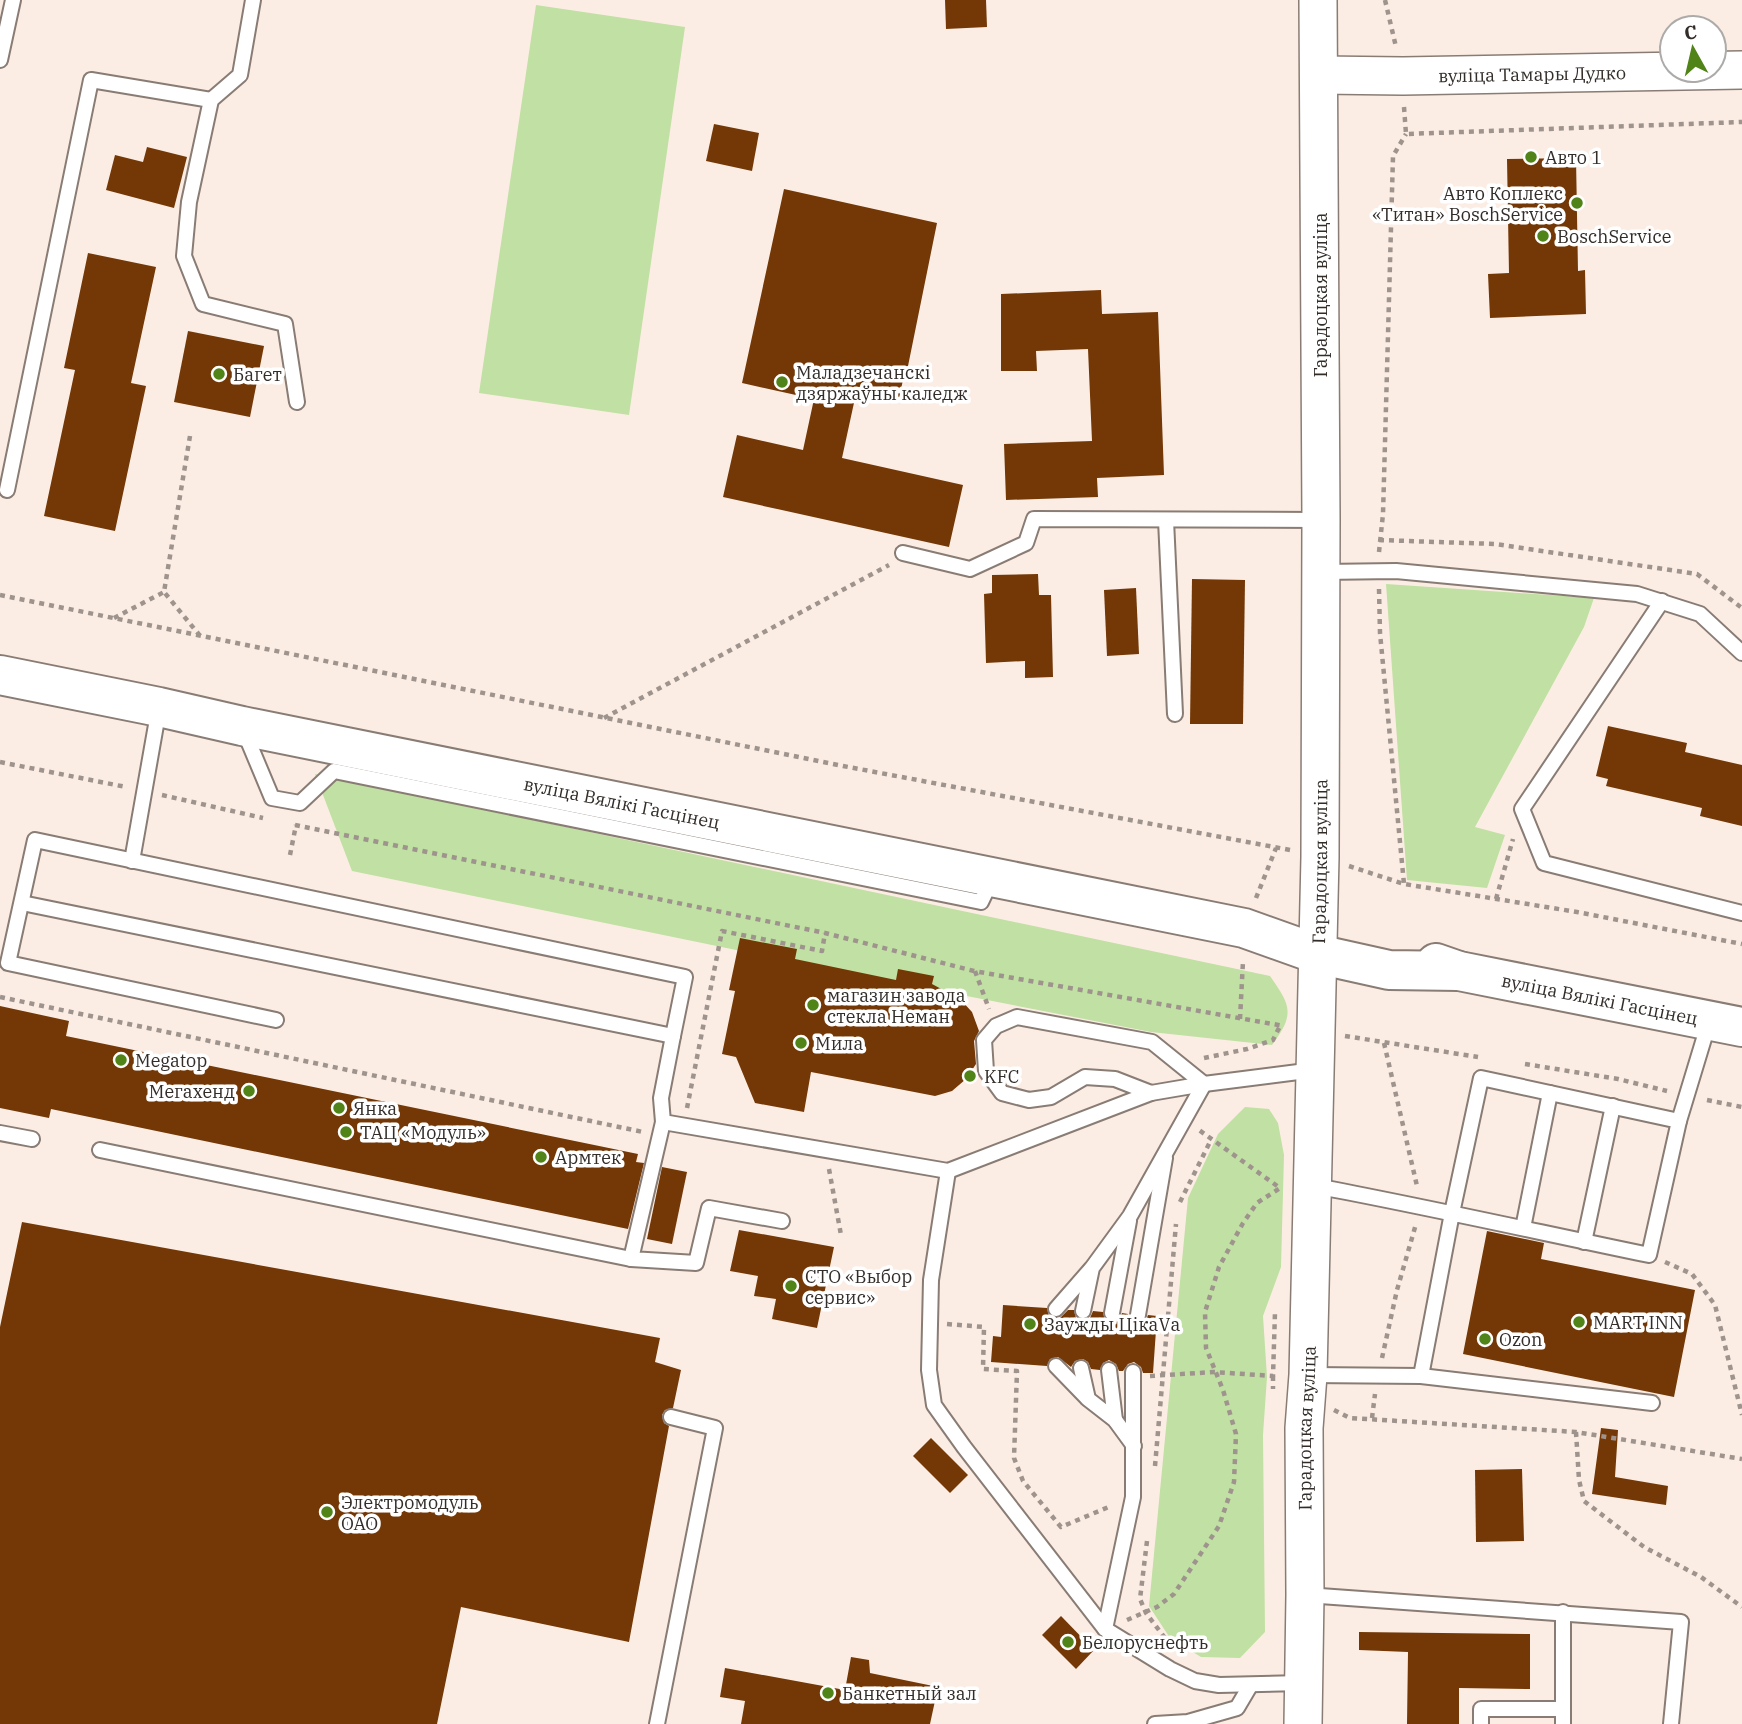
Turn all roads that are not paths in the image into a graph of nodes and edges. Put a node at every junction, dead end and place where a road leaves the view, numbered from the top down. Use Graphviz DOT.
graph roads {
  1 [pos="13,0"];
  2 [pos="253,0"];
  3 [pos="1318,0"];
  4 [pos="0,60"];
  5 [pos="1742,70"];
  6 [pos="1320,75"];
  7 [pos="211,100"];
  8 [pos="297,402"];
  9 [pos="7,490"];
  10 [pos="1167,520"];
  11 [pos="1321,520"];
  12 [pos="904,553"];
  13 [pos="1320,572"];
  14 [pos="1662,601"];
  15 [pos="1742,653"];
  16 [pos="0,675"];
  17 [pos="159,707"];
  18 [pos="1175,714"];
  19 [pos="242,726"];
  20 [pos="132,861"];
  21 [pos="992,877"];
  22 [pos="22,902"];
  23 [pos="1742,913"];
  24 [pos="1318,942"];
  25 [pos="276,1020"];
  26 [pos="1726,1024"];
  27 [pos="673,1036"];
  28 [pos="1314,1070"];
  29 [pos="1204,1084"];
  30 [pos="1151,1093"];
  31 [pos="1550,1093"];
  32 [pos="1612,1106"];
  33 [pos="1679,1121"];
  34 [pos="662,1129"];
  35 [pos="0,1133"];
  36 [pos="32,1139"];
  37 [pos="1167,1147"];
  38 [pos="100,1150"];
  39 [pos="948,1171"];
  40 [pos="1296,1187"];
  41 [pos="1452,1213"];
  42 [pos="1130,1216"];
  43 [pos="782,1221"];
  44 [pos="1523,1228"];
  45 [pos="1584,1242"];
  46 [pos="631,1259"];
  47 [pos="1092,1268"];
  48 [pos="1056,1309"];
  49 [pos="1083,1311"];
  50 [pos="1112,1313"];
  51 [pos="1138,1315"];
  52 [pos="1056,1366"];
  53 [pos="1081,1368"];
  54 [pos="1109,1370"];
  55 [pos="1133,1375"];
  56 [pos="1421,1376"];
  57 [pos="1307,1385"];
  58 [pos="1088,1399"];
  59 [pos="1653,1403"];
  60 [pos="671,1417"];
  61 [pos="1115,1420"];
  62 [pos="1134,1446"];
  63 [pos="1305,1595"];
  64 [pos="1563,1612"];
  65 [pos="1105,1629"];
  66 [pos="1303,1683"];
  67 [pos="1250,1686"];
  68 [pos="1563,1717"];
  69 [pos="657,1724"];
  70 [pos="1155,1724"];
  71 [pos="1303,1724"];
  72 [pos="1481,1724"];
  73 [pos="1671,1724"];
  1 -- 4 [label="lane"];
  2 -- 7 [label="lane"];
  3 -- 6 [label="street, Гарадоцкая вуліца"];
  5 -- 6 [label="street, вуліца Тамары Дудко"];
  6 -- 11 [label="street, Гарадоцкая вуліца"];
  7 -- 8 [label="lane"];
  7 -- 9 [label="lane"];
  10 -- 11 [label="lane"];
  10 -- 12 [label="lane"];
  10 -- 18 [label="lane"];
  11 -- 13 [label="street, Гарадоцкая вуліца"];
  13 -- 14 [label="lane"];
  13 -- 24 [label="street, Гарадоцкая вуліца"];
  14 -- 15 [label="lane"];
  14 -- 23 [label="lane"];
  16 -- 17 [label="main road, вуліца Вялікі Гасцінец"];
  17 -- 19 [label="main road, вуліца Вялікі Гасцінец"];
  17 -- 20 [label="lane"];
  19 -- 21 [label="main road, вуліца Вялікі Гасцінец"];
  19 -- 21 [label="lane"];
  20 -- 22 [label="lane"];
  20 -- 27 [label="lane"];
  21 -- 24 [label="main road, вуліца Вялікі Гасцінец"];
  22 -- 25 [label="lane"];
  22 -- 27 [label="lane"];
  24 -- 26 [label="main road, вуліца Вялікі Гасцінец"];
  24 -- 28 [label="street, Гарадоцкая вуліца"];
  26 -- 33 [label="lane"];
  27 -- 34 [label="lane"];
  28 -- 29 [label="lane"];
  28 -- 40 [label="street, Гарадоцкая вуліца"];
  29 -- 30 [label="lane"];
  29 -- 30 [label="lane"];
  29 -- 37 [label="lane"];
  30 -- 39 [label="lane"];
  31 -- 32 [label="lane"];
  31 -- 41 [label="lane"];
  31 -- 44 [label="lane"];
  32 -- 33 [label="lane"];
  32 -- 45 [label="lane"];
  33 -- 45 [label="lane"];
  34 -- 39 [label="lane"];
  34 -- 46 [label="lane"];
  35 -- 36 [label="lane"];
  37 -- 42 [label="lane"];
  37 -- 51 [label="lane"];
  38 -- 46 [label="lane"];
  39 -- 65 [label="lane"];
  40 -- 41 [label="lane"];
  40 -- 57 [label="street, Гарадоцкая вуліца"];
  41 -- 44 [label="lane"];
  41 -- 56 [label="lane"];
  42 -- 47 [label="lane"];
  42 -- 50 [label="lane"];
  43 -- 46 [label="lane"];
  44 -- 45 [label="lane"];
  47 -- 48 [label="lane"];
  47 -- 49 [label="lane"];
  52 -- 58 [label="lane"];
  53 -- 58 [label="lane"];
  54 -- 61 [label="lane"];
  55 -- 62 [label="lane"];
  56 -- 57 [label="lane"];
  56 -- 59 [label="lane"];
  57 -- 63 [label="street, Гарадоцкая вуліца"];
  58 -- 61 [label="lane"];
  60 -- 69 [label="lane"];
  61 -- 62 [label="lane"];
  62 -- 65 [label="lane"];
  63 -- 64 [label="lane"];
  63 -- 66 [label="street, Гарадоцкая вуліца"];
  64 -- 68 [label="lane"];
  64 -- 73 [label="lane"];
  65 -- 67 [label="lane"];
  66 -- 67 [label="lane"];
  66 -- 71 [label="street, Гарадоцкая вуліца"];
  67 -- 70 [label="lane"];
  68 -- 72 [label="lane"];
}
